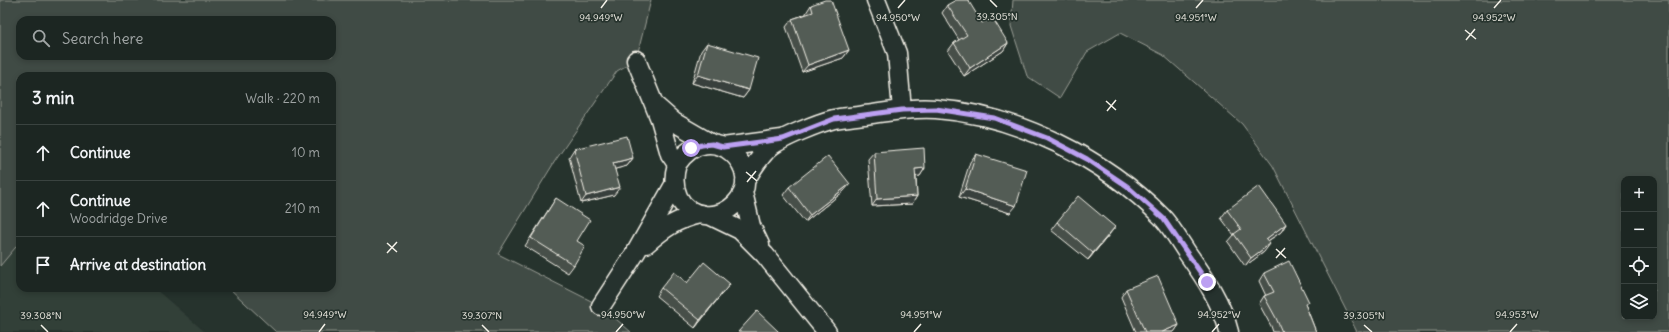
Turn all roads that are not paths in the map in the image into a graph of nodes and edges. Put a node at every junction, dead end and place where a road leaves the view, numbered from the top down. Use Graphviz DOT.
graph roads {
  1 [pos="876,0"];
  2 [pos="636,60"];
  3 [pos="654,104"];
  4 [pos="902,110"];
  5 [pos="783,139"];
  6 [pos="718,145"];
  7 [pos="677,164"];
  8 [pos="674,185"];
  9 [pos="744,187"];
  10 [pos="706,215"];
  11 [pos="636,252"];
  12 [pos="765,255"];
  13 [pos="601,306"];
  14 [pos="827,332"];
  15 [pos="1229,332"];
  1 -- 4 [label="street"];
  2 -- 3 [label="street"];
  3 -- 6 [label="street"];
  3 -- 7 [label="street"];
  4 -- 5 [label="street"];
  4 -- 15 [label="street"];
  5 -- 6 [label="street"];
  5 -- 9 [label="street"];
  6 -- 7 [label="street"];
  6 -- 9 [label="street"];
  7 -- 8 [label="street"];
  8 -- 10 [label="street"];
  8 -- 11 [label="street"];
  9 -- 10 [label="street"];
  9 -- 12 [label="street"];
  10 -- 11 [label="street"];
  10 -- 12 [label="street"];
  11 -- 13 [label="street"];
  12 -- 14 [label="street"];
}
